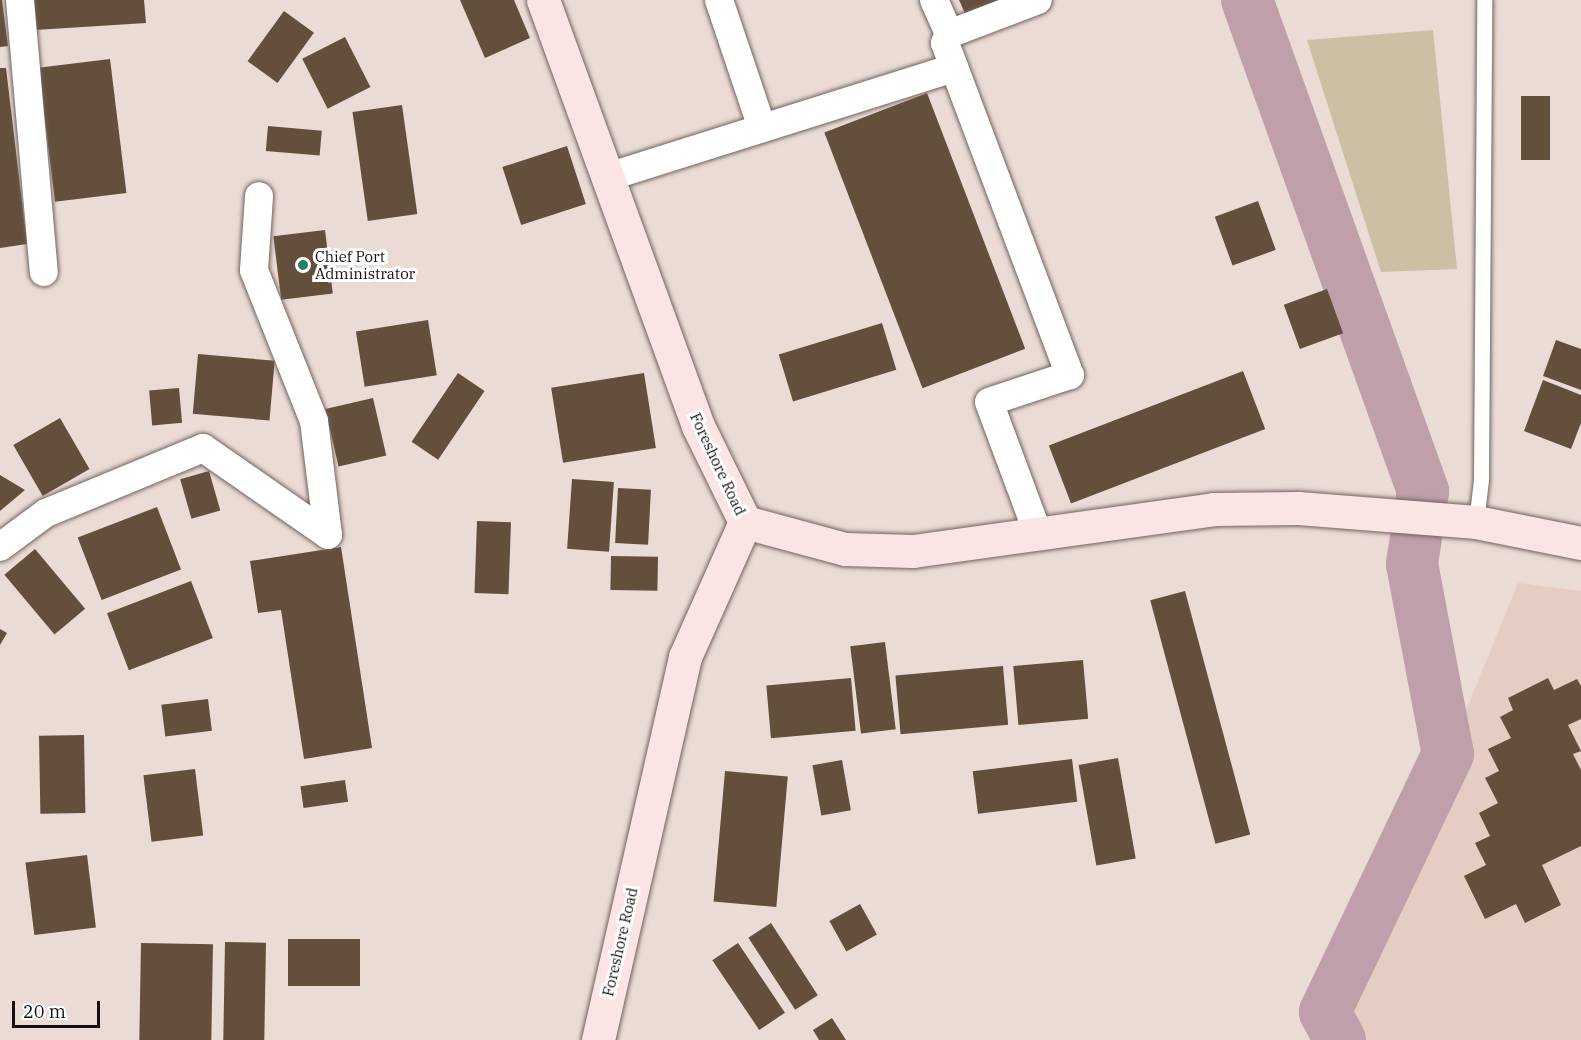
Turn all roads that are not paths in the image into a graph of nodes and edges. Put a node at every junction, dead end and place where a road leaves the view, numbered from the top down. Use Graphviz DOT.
graph roads {
  1 [pos="20,0"];
  2 [pos="543,0"];
  3 [pos="718,0"];
  4 [pos="934,0"];
  5 [pos="1038,0"];
  6 [pos="1484,0"];
  7 [pos="950,34"];
  8 [pos="954,68"];
  9 [pos="762,128"];
  10 [pos="608,177"];
  11 [pos="259,196"];
  12 [pos="44,272"];
  13 [pos="1462,521"];
  14 [pos="745,522"];
  15 [pos="1038,534"];
  16 [pos="1581,543"];
  17 [pos="0,547"];
  18 [pos="598,1040"];
  1 -- 12 [label="street"];
  2 -- 10 [label="main road, Foreshore Road"];
  3 -- 9 [label="street"];
  4 -- 7 [label="street"];
  5 -- 7 [label="street"];
  6 -- 13 [label="lane"];
  7 -- 8 [label="street"];
  8 -- 9 [label="street"];
  8 -- 15 [label="street"];
  9 -- 10 [label="street"];
  10 -- 14 [label="main road, Foreshore Road"];
  11 -- 17 [label="street"];
  13 -- 15 [label="main road"];
  13 -- 16 [label="main road"];
  14 -- 15 [label="main road"];
  14 -- 18 [label="main road, Foreshore Road"];
}
